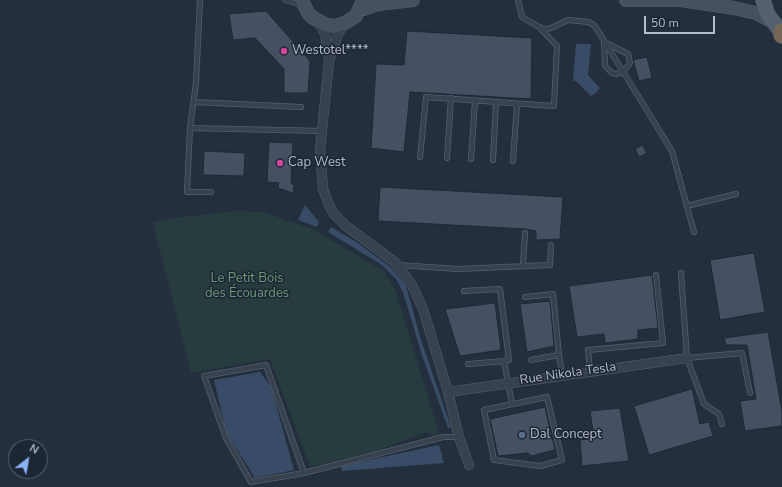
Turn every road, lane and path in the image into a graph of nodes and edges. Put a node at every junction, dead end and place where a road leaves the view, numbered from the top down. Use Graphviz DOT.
graph roads {
  1 [pos="200,0"];
  2 [pos="285,0"];
  3 [pos="413,0"];
  4 [pos="518,0"];
  5 [pos="626,0"];
  6 [pos="682,0"];
  7 [pos="763,0"];
  8 [pos="303,3"];
  9 [pos="362,5"];
  10 [pos="319,22"];
  11 [pos="345,23"];
  12 [pos="539,27"];
  13 [pos="780,30"];
  14 [pos="604,42"];
  15 [pos="329,61"];
  16 [pos="623,72"];
  17 [pos="451,98"];
  18 [pos="475,101"];
  19 [pos="194,102"];
  20 [pos="496,102"];
  21 [pos="517,104"];
  22 [pos="300,107"];
  23 [pos="190,128"];
  24 [pos="323,131"];
  25 [pos="420,157"];
  26 [pos="447,158"];
  27 [pos="471,159"];
  28 [pos="492,160"];
  29 [pos="513,161"];
  30 [pos="210,192"];
  31 [pos="736,194"];
  32 [pos="687,206"];
  33 [pos="694,232"];
  34 [pos="525,233"];
  35 [pos="551,244"];
  36 [pos="398,265"];
  37 [pos="523,265"];
  38 [pos="681,273"];
  39 [pos="656,275"];
  40 [pos="464,291"];
  41 [pos="525,297"];
  42 [pos="559,355"];
  43 [pos="688,358"];
  44 [pos="531,360"];
  45 [pos="504,361"];
  46 [pos="468,364"];
  47 [pos="590,371"];
  48 [pos="562,375"];
  49 [pos="508,383"];
  50 [pos="448,392"];
  51 [pos="750,393"];
  52 [pos="512,404"];
  53 [pos="722,424"];
  54 [pos="459,437"];
  55 [pos="469,465"];
  56 [pos="304,473"];
  1 -- 19 [label="lane"];
  2 -- 8 [label="lane"];
  3 -- 9 [label="main road"];
  4 -- 12 [label="lane"];
  5 -- 6 [label="main road"];
  6 -- 13 [label="main road"];
  7 -- 13 [label="main road"];
  8 -- 10 [label="main road"];
  9 -- 11 [label="main road"];
  10 -- 11 [label="main road"];
  10 -- 15 [label="street"];
  11 -- 15 [label="street"];
  12 -- 14 [label="lane"];
  12 -- 21 [label="lane"];
  14 -- 16 [label="lane"];
  14 -- 16 [label="lane"];
  14 -- 16 [label="lane"];
  15 -- 24 [label="street"];
  16 -- 32 [label="lane"];
  17 -- 18 [label="lane"];
  17 -- 25 [label="lane"];
  17 -- 26 [label="lane"];
  18 -- 20 [label="lane"];
  18 -- 27 [label="lane"];
  19 -- 22 [label="lane"];
  19 -- 23 [label="lane"];
  20 -- 21 [label="lane"];
  20 -- 28 [label="lane"];
  21 -- 29 [label="lane"];
  23 -- 24 [label="lane"];
  23 -- 30 [label="lane"];
  24 -- 36 [label="street"];
  31 -- 32 [label="lane"];
  32 -- 33 [label="lane"];
  34 -- 37 [label="lane"];
  35 -- 37 [label="lane"];
  36 -- 37 [label="lane"];
  36 -- 50 [label="street"];
  38 -- 43 [label="lane"];
  39 -- 47 [label="lane"];
  40 -- 45 [label="lane"];
  41 -- 42 [label="lane"];
  42 -- 44 [label="lane"];
  42 -- 48 [label="lane"];
  43 -- 47 [label="street, Rue Nikola Tesla"];
  43 -- 51 [label="lane"];
  43 -- 53 [label="lane"];
  45 -- 46 [label="lane"];
  45 -- 49 [label="lane"];
  47 -- 48 [label="street, Rue Nikola Tesla"];
  48 -- 49 [label="street, Rue Nikola Tesla"];
  49 -- 50 [label="street, Rue Nikola Tesla"];
  49 -- 52 [label="lane"];
  50 -- 54 [label="street"];
  52 -- 52 [label="lane"];
  54 -- 55 [label="street"];
  54 -- 56 [label="lane"];
  56 -- 56 [label="lane"];
}
